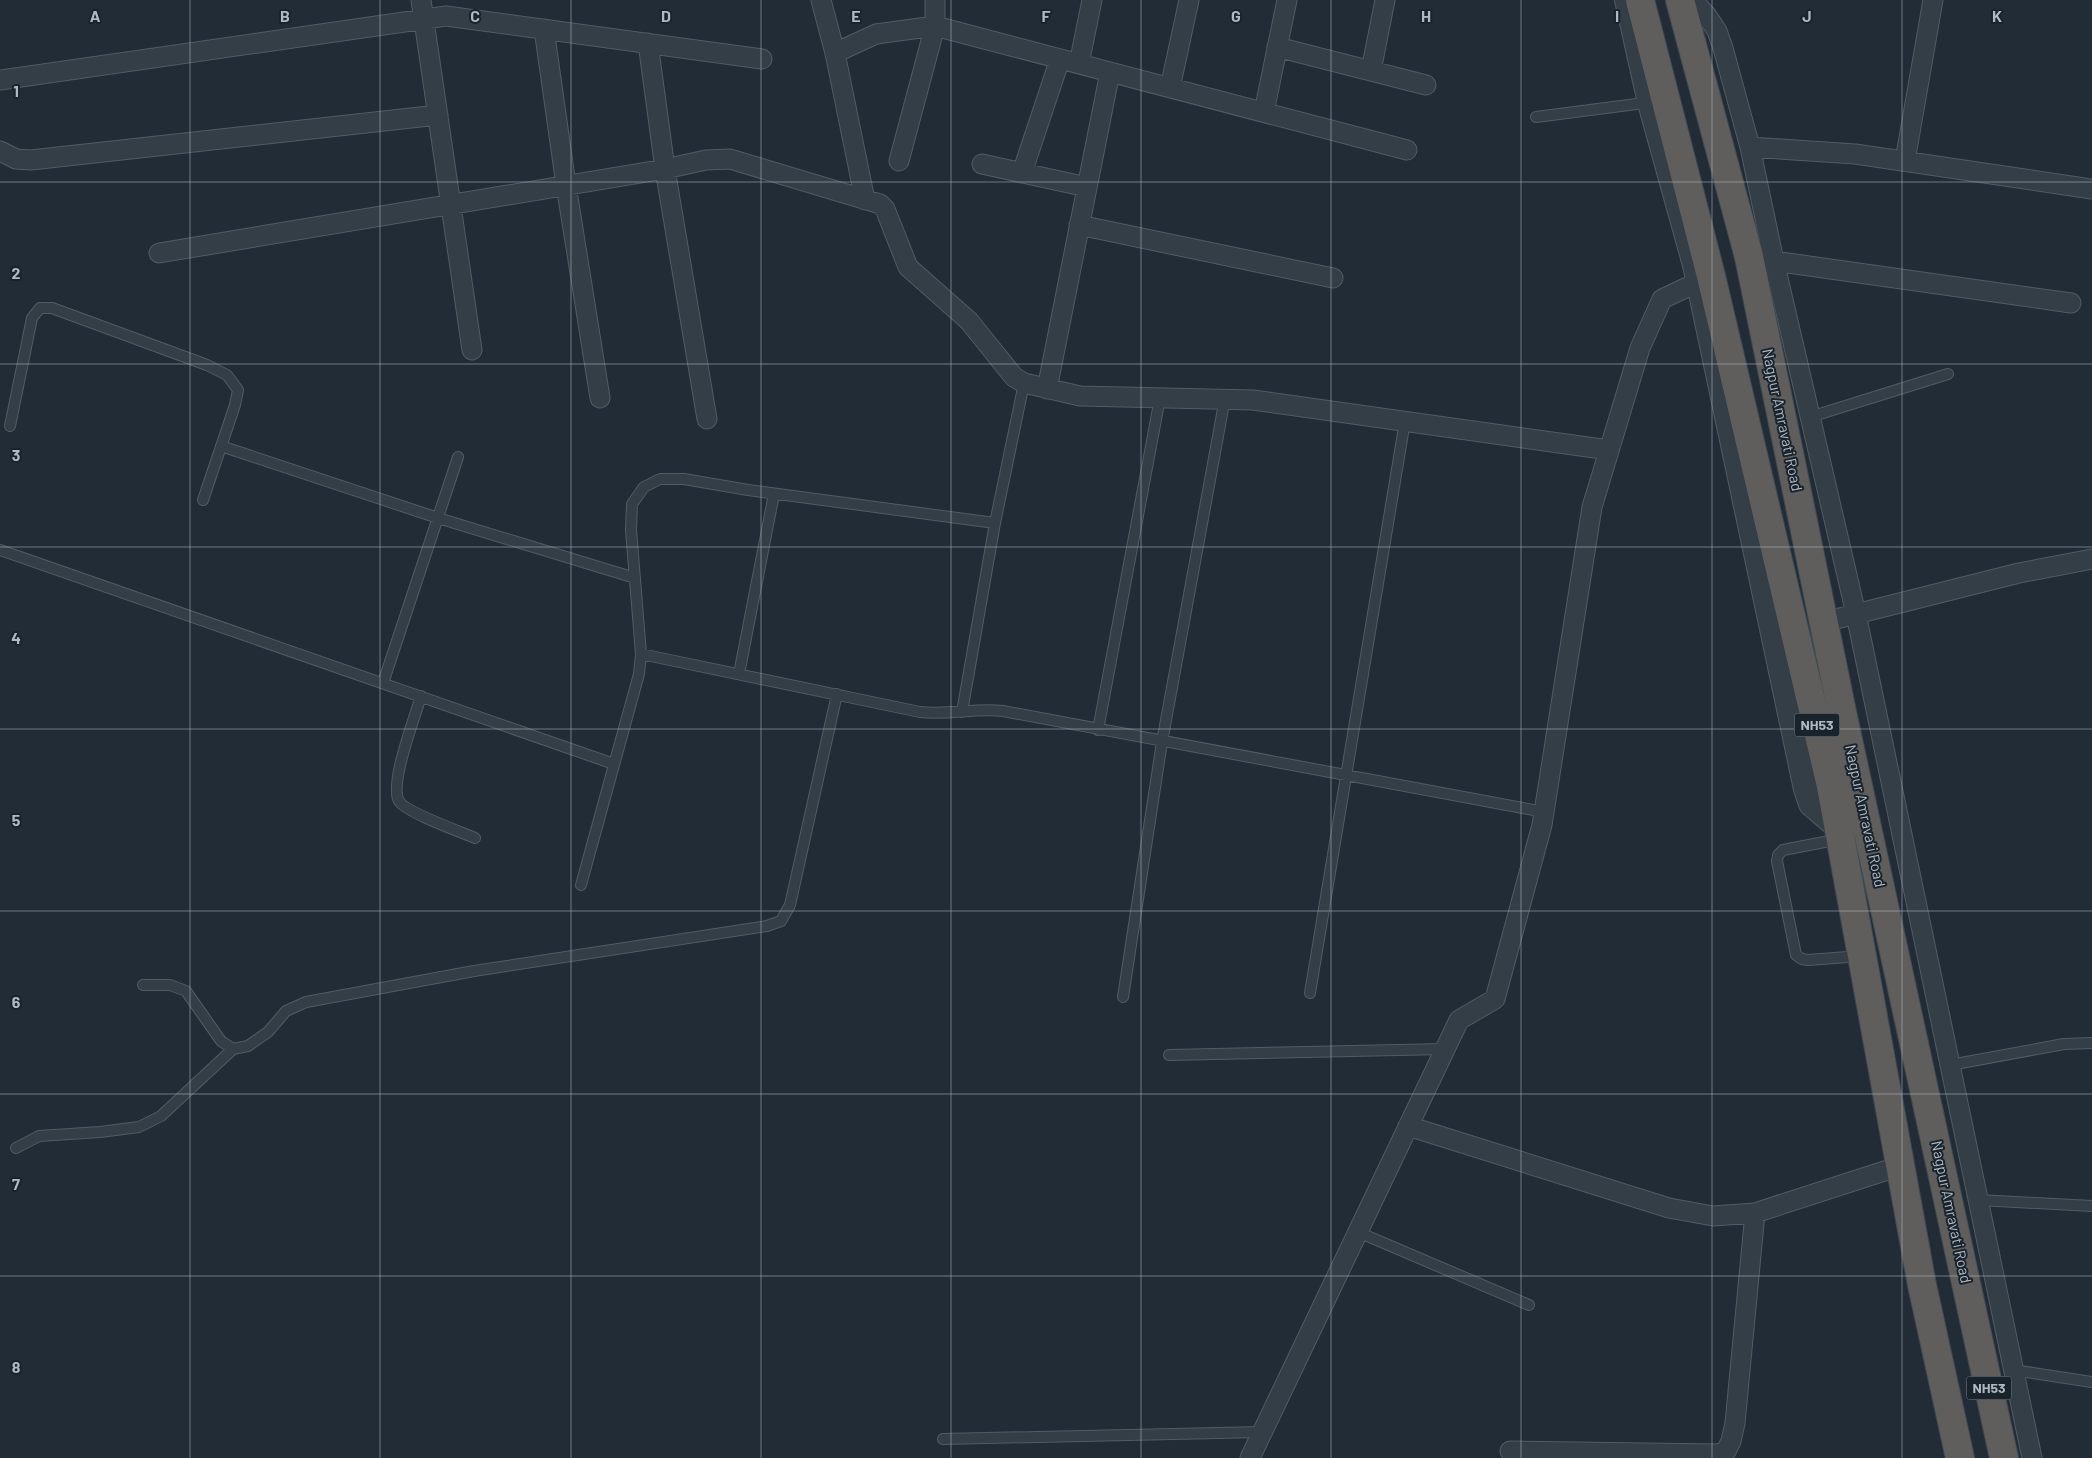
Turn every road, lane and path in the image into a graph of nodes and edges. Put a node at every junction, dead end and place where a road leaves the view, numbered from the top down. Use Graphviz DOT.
graph roads {
  1 [pos="821,0"];
  2 [pos="935,0"];
  3 [pos="1189,0"];
  4 [pos="1287,0"];
  5 [pos="1385,0"];
  6 [pos="1627,0"];
  7 [pos="1640,0"];
  8 [pos="1680,0"];
  9 [pos="1693,0"];
  10 [pos="1932,0"];
  11 [pos="1088,1"];
  12 [pos="422,9"];
  13 [pos="935,26"];
  14 [pos="544,28"];
  15 [pos="648,43"];
  16 [pos="1277,47"];
  17 [pos="835,53"];
  18 [pos="762,59"];
  19 [pos="1060,59"];
  20 [pos="1079,64"];
  21 [pos="1371,71"];
  22 [pos="1110,72"];
  23 [pos="0,80"];
  24 [pos="1426,85"];
  25 [pos="1170,88"];
  26 [pos="1658,102"];
  27 [pos="1264,112"];
  28 [pos="438,115"];
  29 [pos="1536,117"];
  30 [pos="1750,146"];
  31 [pos="1408,150"];
  32 [pos="0,151"];
  33 [pos="899,161"];
  34 [pos="1905,161"];
  35 [pos="982,164"];
  36 [pos="665,169"];
  37 [pos="1022,173"];
  38 [pos="566,185"];
  39 [pos="1087,187"];
  40 [pos="2092,189"];
  41 [pos="865,200"];
  42 [pos="451,205"];
  43 [pos="1079,225"];
  44 [pos="159,253"];
  45 [pos="1774,261"];
  46 [pos="1333,278"];
  47 [pos="1705,279"];
  48 [pos="2071,303"];
  49 [pos="472,350"];
  50 [pos="1948,374"];
  51 [pos="1024,383"];
  52 [pos="1047,389"];
  53 [pos="600,398"];
  54 [pos="1160,398"];
  55 [pos="1225,398"];
  56 [pos="1810,417"];
  57 [pos="707,419"];
  58 [pos="1406,421"];
  59 [pos="10,426"];
  60 [pos="222,446"];
  61 [pos="1609,450"];
  62 [pos="458,457"];
  63 [pos="774,494"];
  64 [pos="203,500"];
  65 [pos="438,518"];
  66 [pos="995,523"];
  67 [pos="0,550"];
  68 [pos="2092,559"];
  69 [pos="635,578"];
  70 [pos="1856,614"];
  71 [pos="1824,622"];
  72 [pos="641,654"];
  73 [pos="739,674"];
  74 [pos="383,683"];
  75 [pos="837,694"];
  76 [pos="421,696"];
  77 [pos="962,712"];
  78 [pos="1098,730"];
  79 [pos="1162,742"];
  80 [pos="614,764"];
  81 [pos="1348,775"];
  82 [pos="1544,812"];
  83 [pos="1840,834"];
  84 [pos="475,838"];
  85 [pos="581,885"];
  86 [pos="1862,956"];
  87 [pos="143,985"];
  88 [pos="1310,993"];
  89 [pos="1123,997"];
  90 [pos="2092,1043"];
  91 [pos="233,1049"];
  92 [pos="1445,1049"];
  93 [pos="1169,1055"];
  94 [pos="1950,1065"];
  95 [pos="1408,1126"];
  96 [pos="16,1148"];
  97 [pos="1900,1166"];
  98 [pos="1978,1200"];
  99 [pos="2092,1206"];
  100 [pos="1755,1212"];
  101 [pos="1358,1232"];
  102 [pos="1529,1305"];
  103 [pos="2013,1370"];
  104 [pos="2092,1382"];
  105 [pos="1263,1432"];
  106 [pos="943,1439"];
  107 [pos="1510,1451"];
  108 [pos="1726,1455"];
  109 [pos="1250,1458"];
  110 [pos="1960,1458"];
  111 [pos="2004,1458"];
  112 [pos="2032,1458"];
  1 -- 17 [label="street"];
  2 -- 13 [label="street"];
  3 -- 25 [label="street"];
  4 -- 16 [label="street"];
  5 -- 21 [label="street"];
  6 -- 26 [label="street"];
  7 -- 26 [label="highway, Nagpur Amravati Road / NH53"];
  8 -- 71 [label="highway, Nagpur Amravati Road / NH53"];
  9 -- 30 [label="street"];
  10 -- 34 [label="street"];
  11 -- 20 [label="street"];
  12 -- 14 [label="street"];
  12 -- 23 [label="street"];
  12 -- 28 [label="street"];
  13 -- 17 [label="street"];
  13 -- 19 [label="street"];
  13 -- 33 [label="street"];
  14 -- 15 [label="street"];
  14 -- 38 [label="street"];
  15 -- 18 [label="street"];
  15 -- 36 [label="street"];
  16 -- 21 [label="street"];
  16 -- 27 [label="street"];
  17 -- 41 [label="street"];
  19 -- 20 [label="street"];
  19 -- 37 [label="street"];
  20 -- 22 [label="street"];
  21 -- 24 [label="street"];
  22 -- 25 [label="street"];
  22 -- 39 [label="street"];
  25 -- 27 [label="street"];
  26 -- 29 [label="lane"];
  26 -- 47 [label="highway, Nagpur Amravati Road / NH53"];
  27 -- 31 [label="street"];
  28 -- 32 [label="street"];
  28 -- 42 [label="street"];
  30 -- 34 [label="street"];
  30 -- 45 [label="street"];
  34 -- 40 [label="street"];
  35 -- 37 [label="street"];
  36 -- 38 [label="street"];
  36 -- 41 [label="street"];
  36 -- 57 [label="street"];
  37 -- 39 [label="street"];
  38 -- 42 [label="street"];
  38 -- 53 [label="street"];
  39 -- 43 [label="street"];
  41 -- 51 [label="street"];
  42 -- 44 [label="street"];
  42 -- 49 [label="street"];
  43 -- 46 [label="street"];
  43 -- 52 [label="street"];
  45 -- 48 [label="street"];
  45 -- 56 [label="street"];
  47 -- 61 [label="street"];
  47 -- 83 [label="highway, Nagpur Amravati Road / NH53"];
  50 -- 56 [label="lane"];
  51 -- 52 [label="street"];
  51 -- 66 [label="lane"];
  52 -- 54 [label="street"];
  54 -- 55 [label="street"];
  54 -- 78 [label="lane"];
  55 -- 58 [label="street"];
  55 -- 79 [label="lane"];
  56 -- 70 [label="street"];
  58 -- 61 [label="street"];
  58 -- 81 [label="lane"];
  59 -- 60 [label="lane"];
  60 -- 64 [label="lane"];
  60 -- 65 [label="lane"];
  61 -- 82 [label="street"];
  62 -- 65 [label="lane"];
  63 -- 66 [label="lane"];
  63 -- 69 [label="lane"];
  63 -- 73 [label="lane"];
  65 -- 69 [label="lane"];
  65 -- 74 [label="lane"];
  66 -- 77 [label="lane"];
  67 -- 74 [label="lane"];
  68 -- 70 [label="street"];
  69 -- 72 [label="lane"];
  70 -- 71 [label="street"];
  70 -- 94 [label="street"];
  71 -- 111 [label="highway, Nagpur Amravati Road / NH53"];
  72 -- 73 [label="lane"];
  72 -- 80 [label="lane"];
  73 -- 75 [label="lane"];
  74 -- 76 [label="lane"];
  75 -- 77 [label="lane"];
  75 -- 91 [label="lane"];
  76 -- 80 [label="lane"];
  76 -- 84 [label="lane"];
  77 -- 78 [label="lane"];
  78 -- 79 [label="lane"];
  79 -- 81 [label="lane"];
  79 -- 89 [label="lane"];
  80 -- 85 [label="lane"];
  81 -- 82 [label="lane"];
  81 -- 88 [label="lane"];
  82 -- 92 [label="street"];
  83 -- 86 [label="highway, Nagpur Amravati Road / NH53"];
  83 -- 86 [label="lane"];
  86 -- 97 [label="highway, Nagpur Amravati Road / NH53"];
  87 -- 91 [label="lane"];
  90 -- 94 [label="lane"];
  91 -- 96 [label="lane"];
  92 -- 93 [label="lane"];
  92 -- 95 [label="street"];
  94 -- 98 [label="street"];
  95 -- 100 [label="street"];
  95 -- 101 [label="street"];
  97 -- 100 [label="street"];
  97 -- 110 [label="highway, Nagpur Amravati Road / NH53"];
  98 -- 99 [label="lane"];
  98 -- 103 [label="street"];
  100 -- 108 [label="street"];
  101 -- 102 [label="lane"];
  101 -- 105 [label="street"];
  103 -- 104 [label="lane"];
  103 -- 112 [label="street"];
  105 -- 106 [label="lane"];
  105 -- 109 [label="street"];
  107 -- 108 [label="street"];
}
